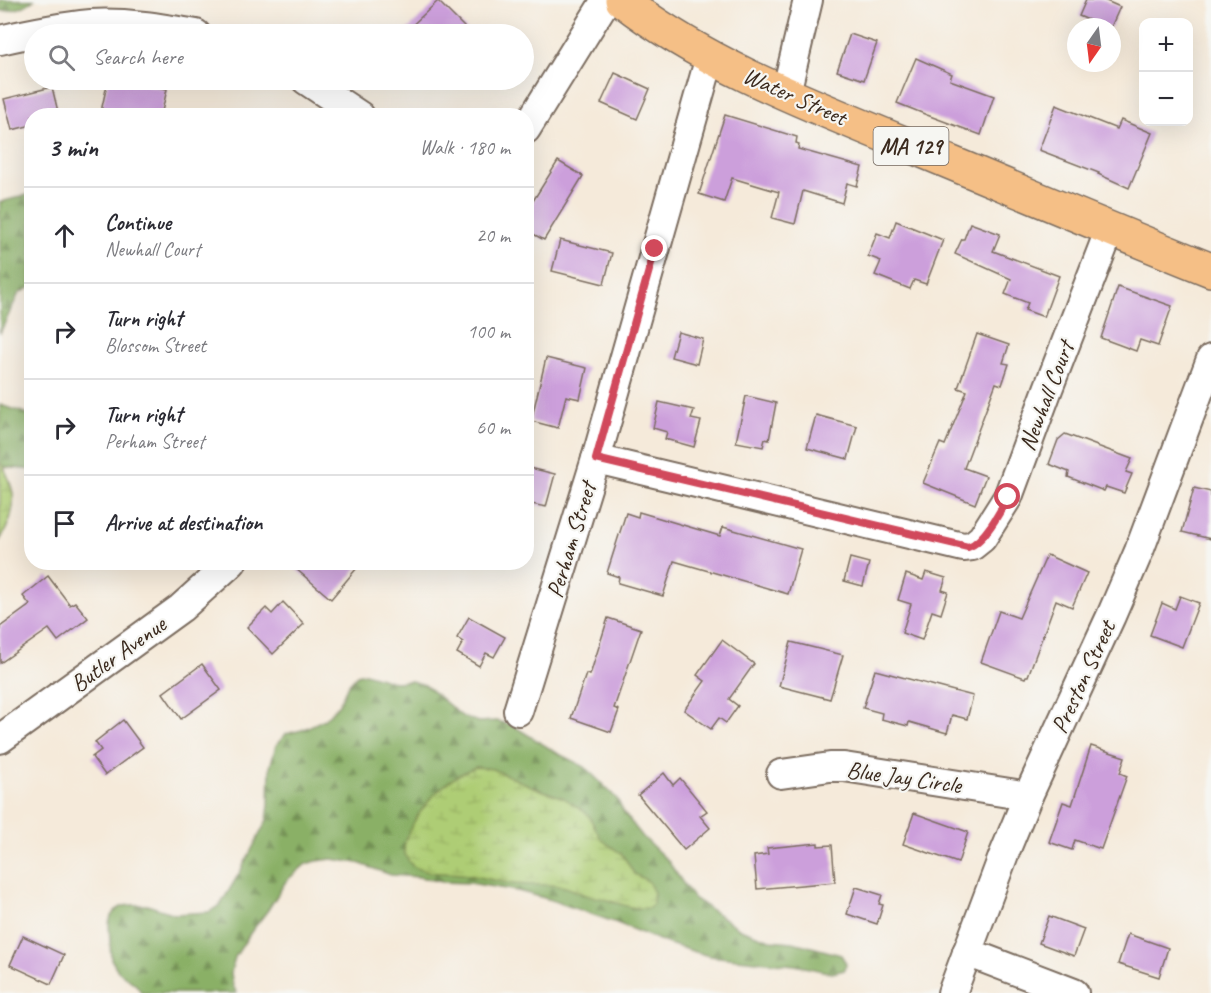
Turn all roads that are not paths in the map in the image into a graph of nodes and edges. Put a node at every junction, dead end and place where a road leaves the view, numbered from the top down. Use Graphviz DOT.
graph roads {
  1 [pos="808,0"];
  2 [pos="620,1"];
  3 [pos="24,35"];
  4 [pos="0,40"];
  5 [pos="710,57"];
  6 [pos="321,90"];
  7 [pos="786,93"];
  8 [pos="348,108"];
  9 [pos="534,118"];
  10 [pos="1110,229"];
  11 [pos="1211,270"];
  12 [pos="1211,359"];
  13 [pos="596,459"];
  14 [pos="223,570"];
  15 [pos="518,711"];
  16 [pos="0,739"];
  17 [pos="781,774"];
  18 [pos="1028,796"];
  19 [pos="967,952"];
  20 [pos="952,993"];
  21 [pos="1074,993"];
  1 -- 7 [label="street"];
  2 -- 5 [label="main road, Water Street / MA 129"];
  2 -- 9 [label="street"];
  3 -- 4 [label="street"];
  5 -- 7 [label="main road, Water Street / MA 129"];
  5 -- 13 [label="street, Perham Street"];
  6 -- 8 [label="street"];
  7 -- 10 [label="main road, Water Street / MA 129"];
  10 -- 11 [label="main road, Water Street / MA 129"];
  10 -- 13 [label="street, Newhall Court"];
  12 -- 18 [label="street, Preston Street"];
  13 -- 15 [label="street, Perham Street"];
  14 -- 16 [label="street, Butler Avenue"];
  17 -- 18 [label="street, Blue Jay Circle"];
  18 -- 19 [label="street, Preston Street"];
  19 -- 20 [label="street, Preston Street"];
  19 -- 21 [label="street"];
}
